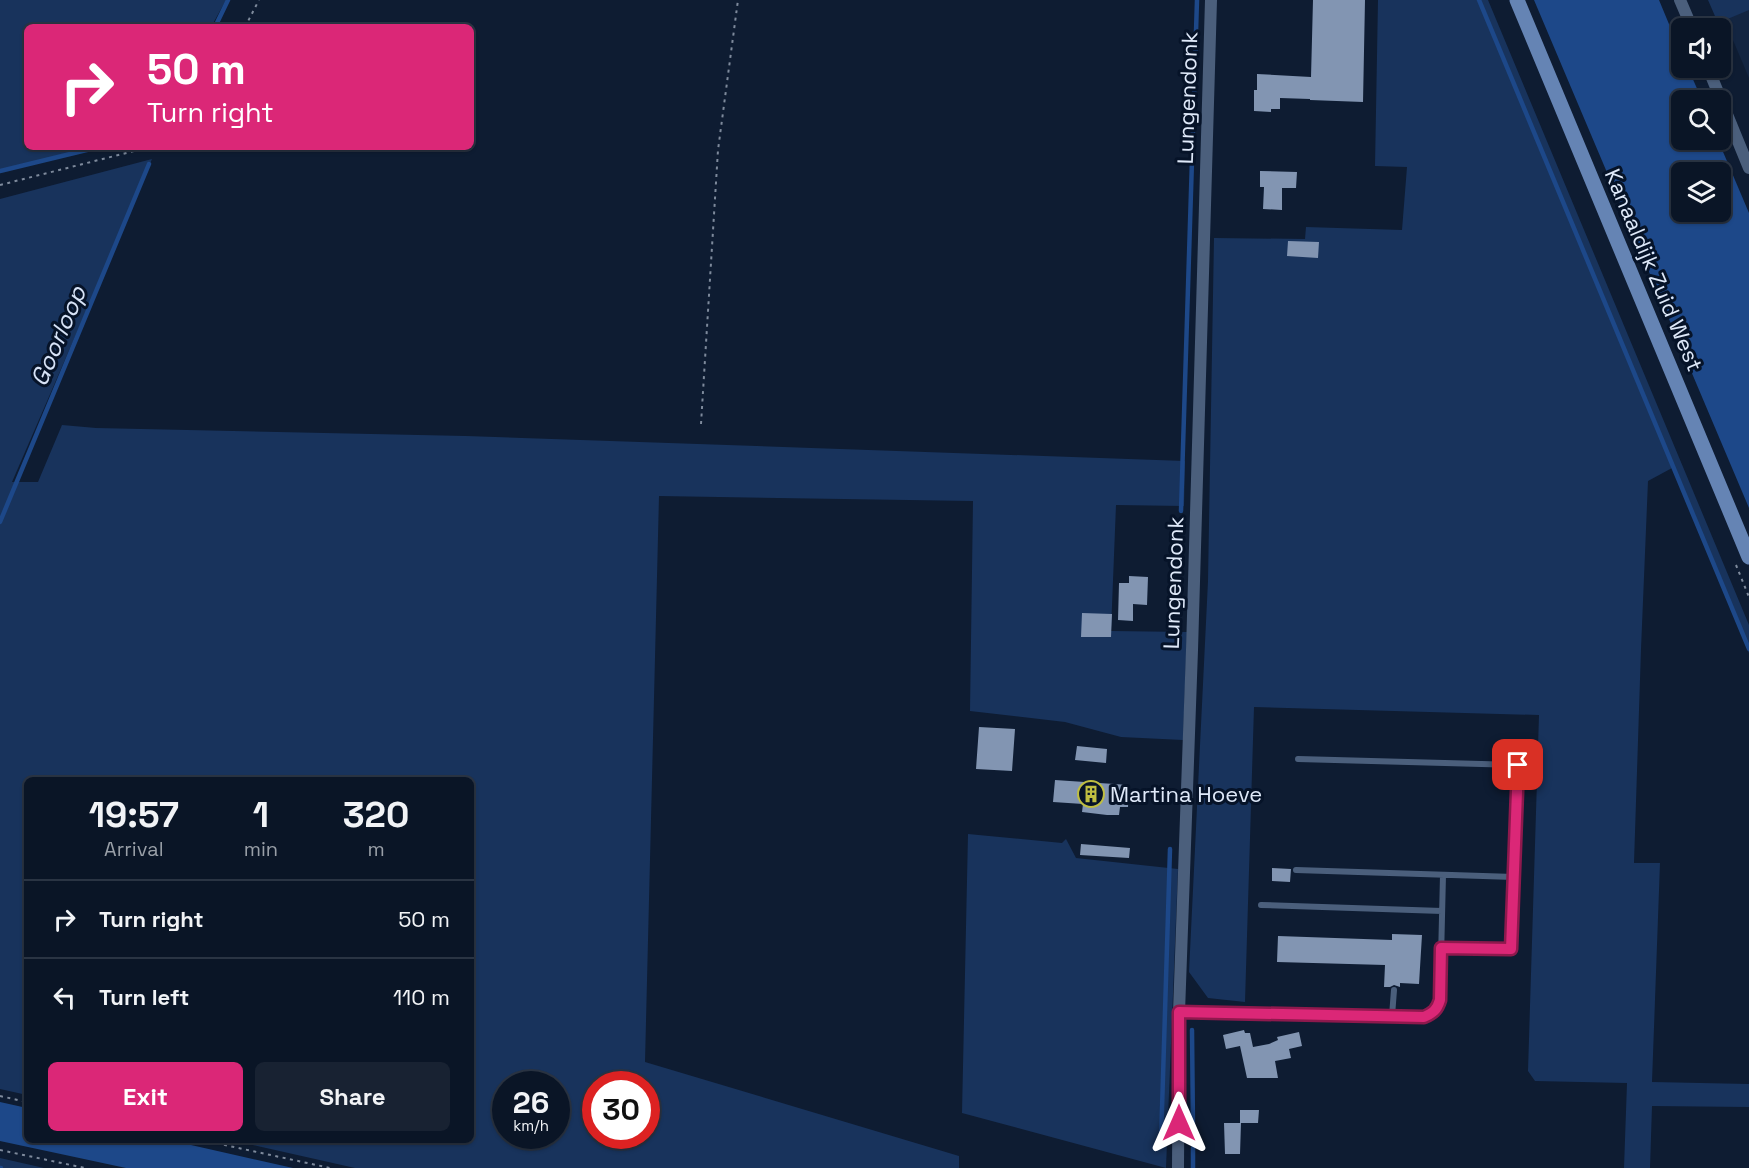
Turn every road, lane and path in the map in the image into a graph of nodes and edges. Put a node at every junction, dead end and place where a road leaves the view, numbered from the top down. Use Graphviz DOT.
graph roads {
  1 [pos="259,0"];
  2 [pos="738,0"];
  3 [pos="1210,0"];
  4 [pos="1517,0"];
  5 [pos="1680,0"];
  6 [pos="1688,18"];
  7 [pos="247,24"];
  8 [pos="1712,78"];
  9 [pos="138,150"];
  10 [pos="1749,168"];
  11 [pos="0,185"];
  12 [pos="701,424"];
  13 [pos="1749,557"];
  14 [pos="1298,759"];
  15 [pos="1296,870"];
  16 [pos="1443,874"];
  17 [pos="1514,877"];
  18 [pos="1261,905"];
  19 [pos="1442,911"];
  20 [pos="1441,948"];
  21 [pos="1394,990"];
  22 [pos="1179,1012"];
  23 [pos="1392,1016"];
  24 [pos="0,1096"];
  25 [pos="24,1101"];
  26 [pos="216,1143"];
  27 [pos="0,1150"];
  28 [pos="85,1168"];
  29 [pos="330,1168"];
  30 [pos="1178,1168"];
  1 -- 7 [label="path"];
  2 -- 12 [label="path"];
  3 -- 22 [label="street, Lungendonk"];
  4 -- 13 [label="main road, Kanaaldijk Zuid West"];
  5 -- 6 [label="street"];
  8 -- 10 [label="street"];
  9 -- 11 [label="path"];
  14 -- 17 [label="lane"];
  15 -- 16 [label="lane"];
  16 -- 17 [label="lane"];
  16 -- 19 [label="lane"];
  17 -- 20 [label="lane"];
  18 -- 19 [label="lane"];
  19 -- 20 [label="lane"];
  20 -- 23 [label="lane"];
  21 -- 23 [label="lane"];
  22 -- 23 [label="lane"];
  22 -- 30 [label="street, Lungendonk"];
  24 -- 25 [label="path"];
  26 -- 29 [label="path"];
  27 -- 28 [label="path"];
}
